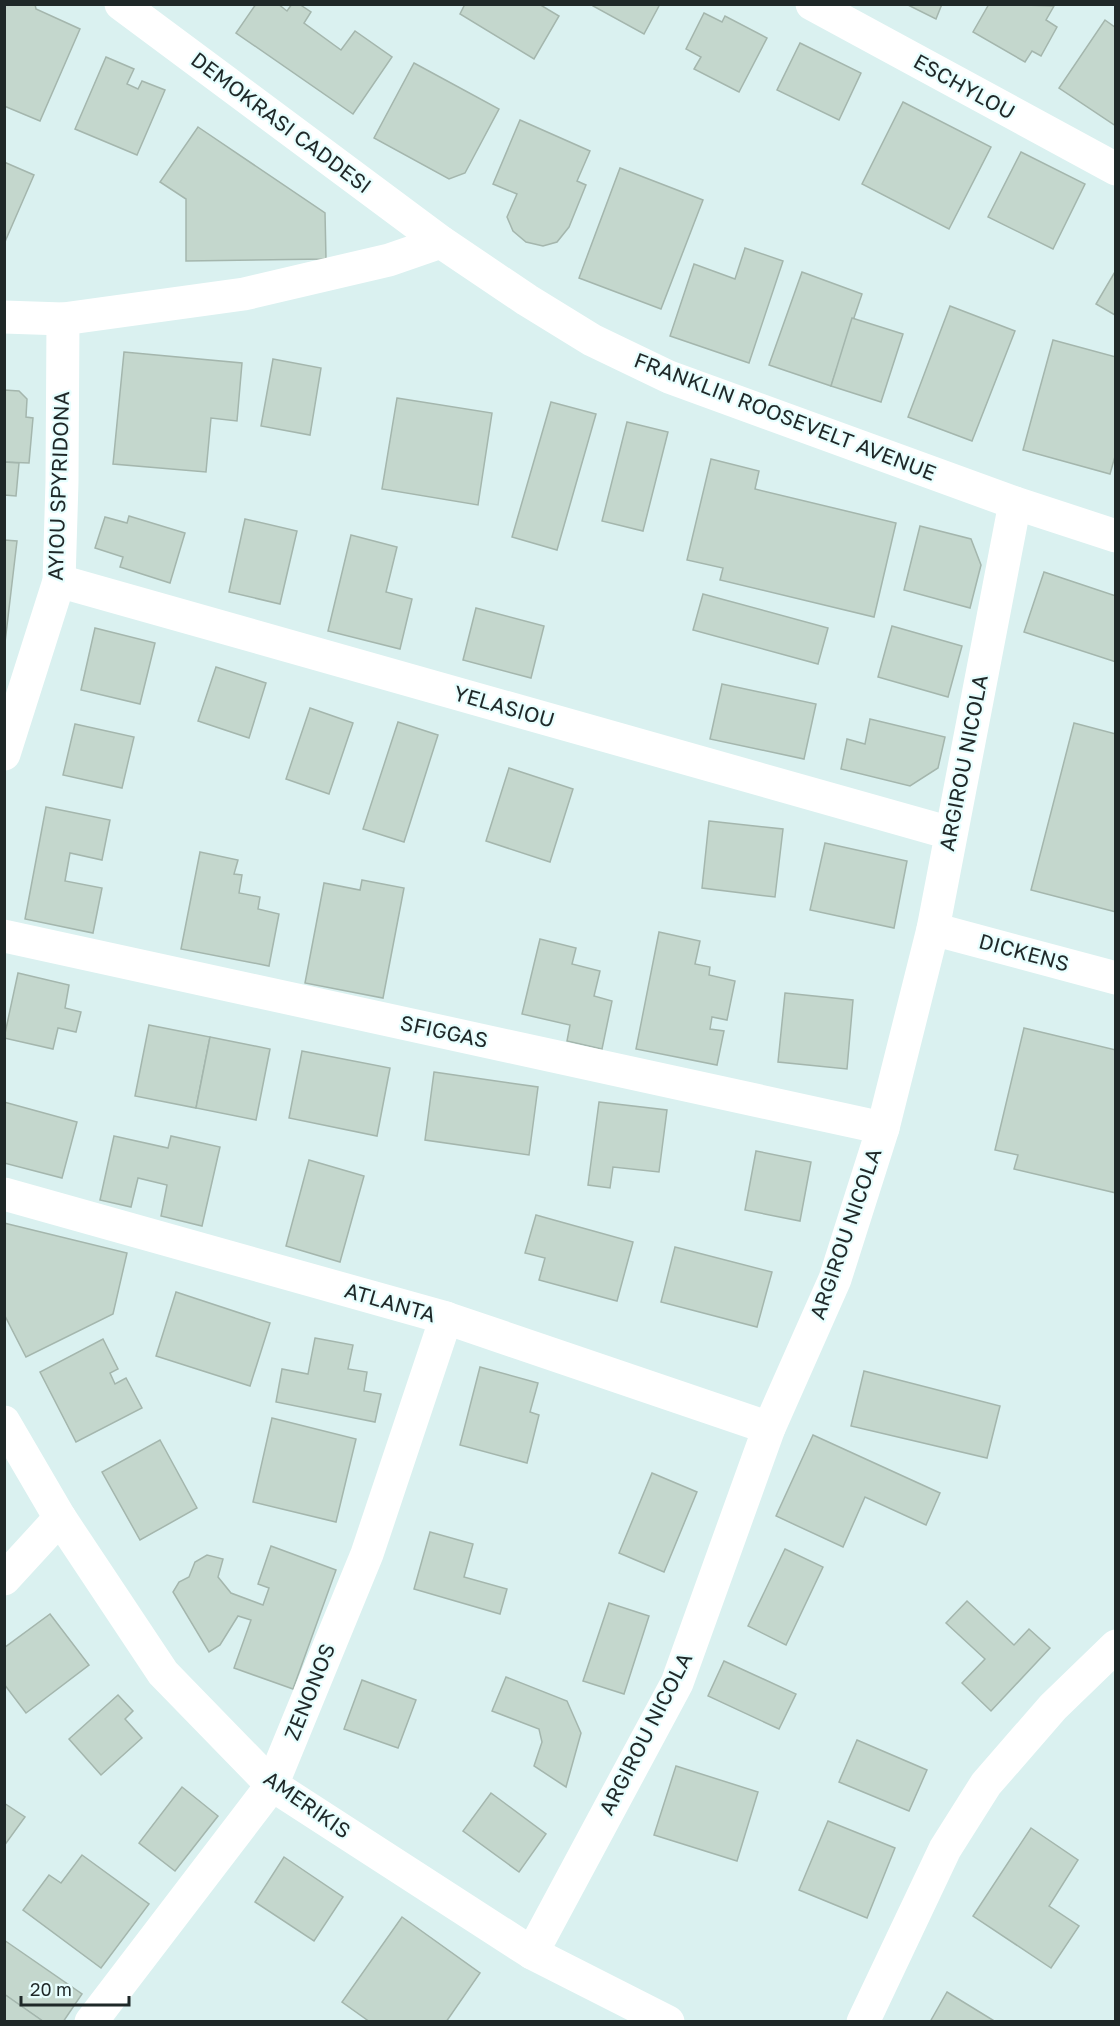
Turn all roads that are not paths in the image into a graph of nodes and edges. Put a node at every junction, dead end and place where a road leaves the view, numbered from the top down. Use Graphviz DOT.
graph roads {
  1 [pos="121,4"];
  2 [pos="812,4"];
  3 [pos="1116,169"];
  4 [pos="441,242"];
  5 [pos="4,316"];
  6 [pos="63,319"];
  7 [pos="1015,503"];
  8 [pos="1116,536"];
  9 [pos="59,581"];
  10 [pos="10,712"];
  11 [pos="4,754"];
  12 [pos="950,833"];
  13 [pos="933,929"];
  14 [pos="4,936"];
  15 [pos="1116,978"];
  16 [pos="883,1128"];
  17 [pos="4,1194"];
  18 [pos="446,1318"];
  19 [pos="4,1422"];
  20 [pos="770,1428"];
  21 [pos="60,1518"];
  22 [pos="4,1579"];
  23 [pos="1116,1646"];
  24 [pos="272,1785"];
  25 [pos="532,1953"];
  26 [pos="91,2022"];
  27 [pos="668,2022"];
  28 [pos="863,2022"];
  1 -- 4 [label="street, DEMOKRASI CADDESI"];
  2 -- 3 [label="street, ESCHYLOU"];
  4 -- 6 [label="street"];
  4 -- 7 [label="street, FRANKLIN ROOSEVELT AVENUE"];
  5 -- 6 [label="street"];
  6 -- 9 [label="street, AYIOU SPYRIDONA"];
  7 -- 8 [label="street, FRANKLIN ROOSEVELT AVENUE"];
  7 -- 12 [label="street, ARGIROU NICOLA"];
  9 -- 10 [label="street, AYIOU SPYRIDONA"];
  9 -- 12 [label="street, YELASIOU"];
  10 -- 11 [label="street, AYIOU SPYRIDONA"];
  12 -- 13 [label="street, ARGIROU NICOLA"];
  13 -- 15 [label="street, DICKENS"];
  13 -- 16 [label="street, ARGIROU NICOLA"];
  14 -- 16 [label="street, SFIGGAS"];
  16 -- 20 [label="street, ARGIROU NICOLA"];
  17 -- 18 [label="street, ATLANTA"];
  18 -- 20 [label="street, ATLANTA"];
  18 -- 24 [label="street, ZENONOS"];
  19 -- 21 [label="street, AMERIKIS"];
  20 -- 25 [label="street, ARGIROU NICOLA"];
  21 -- 22 [label="street"];
  21 -- 24 [label="street, AMERIKIS"];
  23 -- 28 [label="street"];
  24 -- 25 [label="street, AMERIKIS"];
  24 -- 26 [label="street, ZENONOS"];
  25 -- 27 [label="street, AMERIKIS"];
}
